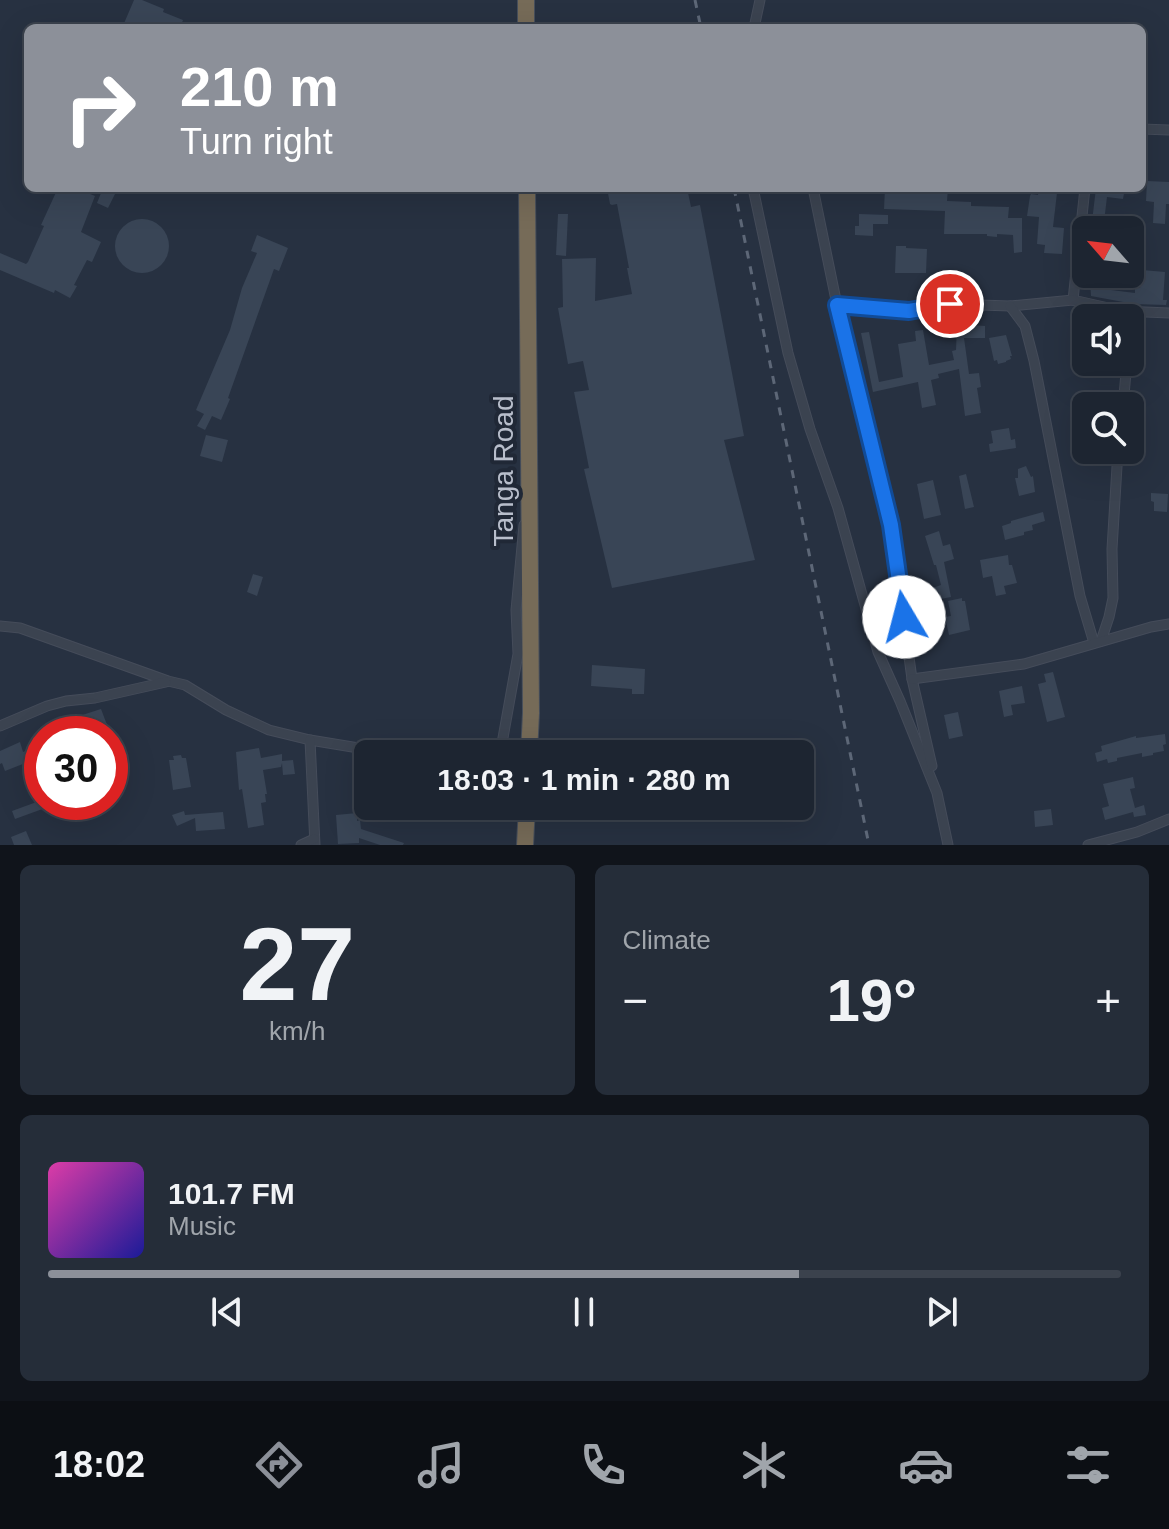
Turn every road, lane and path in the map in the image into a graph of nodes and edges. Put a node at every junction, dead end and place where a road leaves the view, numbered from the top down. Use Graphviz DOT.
graph roads {
  1 [pos="526,0"];
  2 [pos="760,0"];
  3 [pos="526,24"];
  4 [pos="755,24"];
  5 [pos="1146,129"];
  6 [pos="1169,130"];
  7 [pos="527,192"];
  8 [pos="754,192"];
  9 [pos="814,192"];
  10 [pos="1085,192"];
  11 [pos="1073,300"];
  12 [pos="1087,304"];
  13 [pos="837,305"];
  14 [pos="1010,306"];
  15 [pos="1169,313"];
  16 [pos="1144,314"];
  17 [pos="1117,464"];
  18 [pos="529,490"];
  19 [pos="1169,624"];
  20 [pos="0,626"];
  21 [pos="1098,642"];
  22 [pos="912,679"];
  23 [pos="168,681"];
  24 [pos="0,726"];
  25 [pos="310,740"];
  26 [pos="503,740"];
  27 [pos="530,740"];
  28 [pos="354,747"];
  29 [pos="937,793"];
  30 [pos="1169,819"];
  31 [pos="526,820"];
  32 [pos="1127,840"];
  33 [pos="315,842"];
  34 [pos="301,845"];
  35 [pos="525,845"];
  36 [pos="948,845"];
  37 [pos="1088,845"];
  1 -- 3 [label="highway"];
  2 -- 4 [label="street"];
  5 -- 6 [label="street"];
  7 -- 18 [label="highway, Tanga Road"];
  8 -- 29 [label="street"];
  9 -- 13 [label="street"];
  10 -- 11 [label="street"];
  11 -- 12 [label="street"];
  11 -- 14 [label="street"];
  13 -- 14 [label="street"];
  13 -- 22 [label="street"];
  14 -- 21 [label="street"];
  15 -- 16 [label="street"];
  17 -- 21 [label="street"];
  18 -- 26 [label="street"];
  18 -- 27 [label="highway, Tanga Road"];
  19 -- 21 [label="street"];
  20 -- 23 [label="street"];
  21 -- 22 [label="street"];
  22 -- 29 [label="street"];
  23 -- 24 [label="street"];
  23 -- 25 [label="street"];
  25 -- 28 [label="street"];
  25 -- 33 [label="street"];
  29 -- 36 [label="street"];
  30 -- 32 [label="street"];
  31 -- 35 [label="highway"];
  32 -- 37 [label="street"];
  33 -- 34 [label="street"];
}
